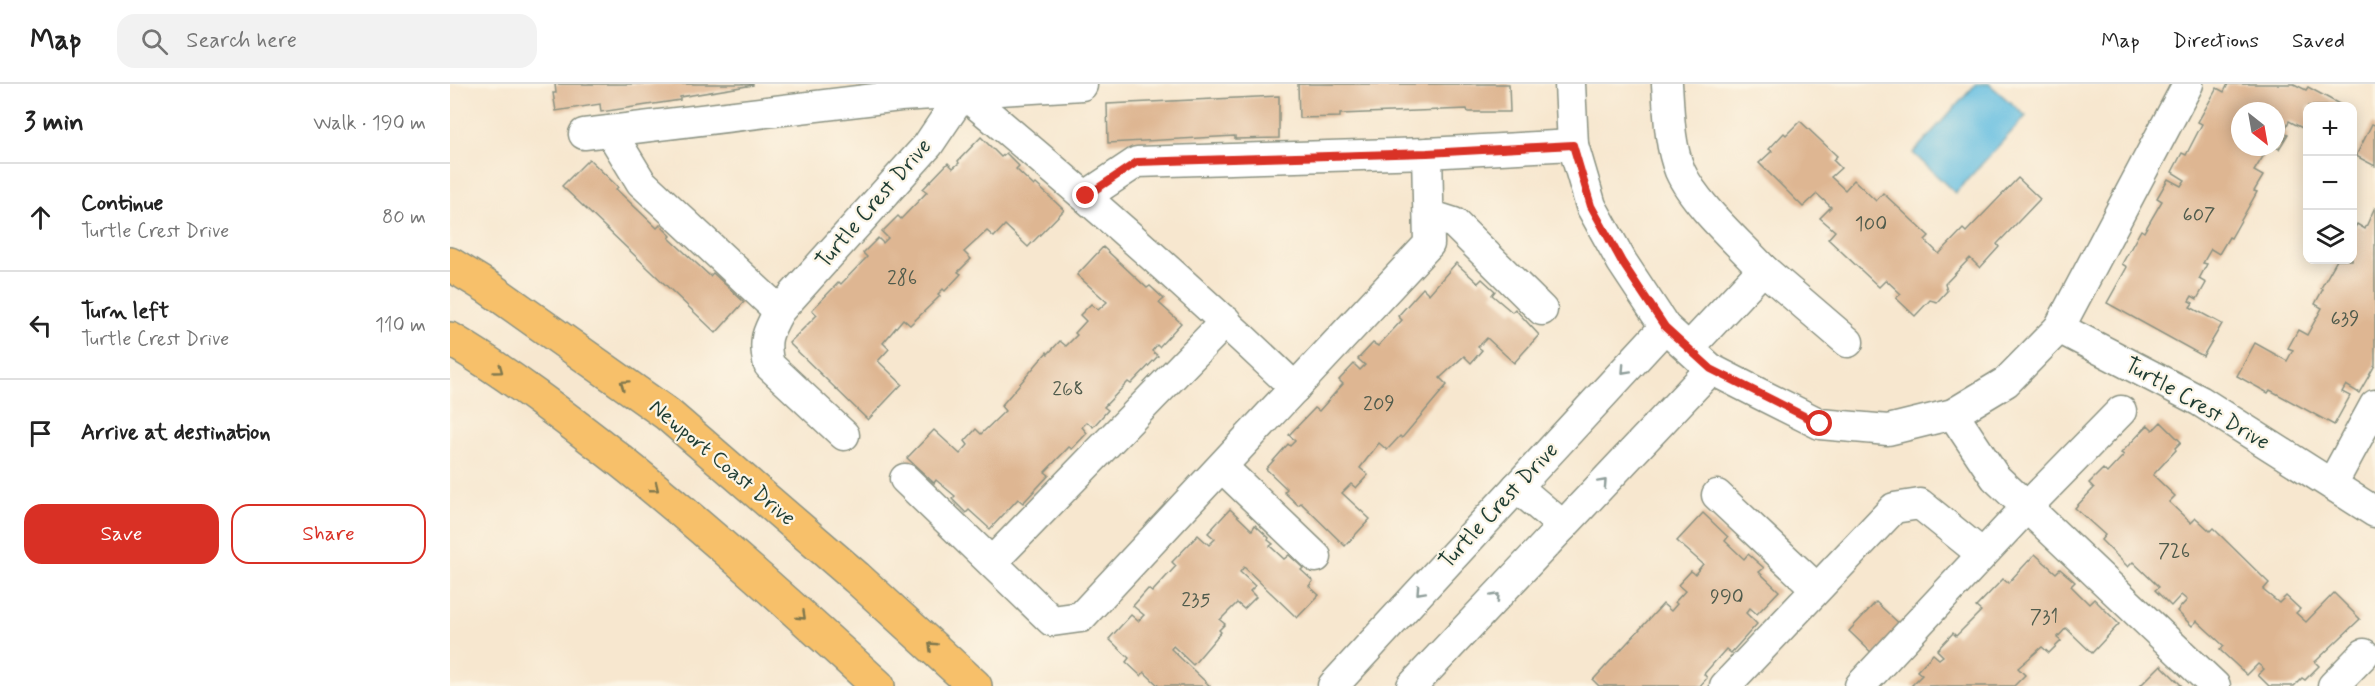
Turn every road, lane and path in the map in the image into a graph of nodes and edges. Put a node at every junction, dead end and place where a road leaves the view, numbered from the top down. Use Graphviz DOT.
graph roads {
  1 [pos="1570,84"];
  2 [pos="1667,84"];
  3 [pos="2188,84"];
  4 [pos="1082,85"];
  5 [pos="963,93"];
  6 [pos="1573,145"];
  7 [pos="1427,153"];
  8 [pos="1086,196"];
  9 [pos="1428,215"];
  10 [pos="450,264"];
  11 [pos="1763,269"];
  12 [pos="1542,310"];
  13 [pos="779,311"];
  14 [pos="1226,321"];
  15 [pos="1665,327"];
  16 [pos="2059,328"];
  17 [pos="450,339"];
  18 [pos="1848,342"];
  19 [pos="1689,348"];
  20 [pos="1711,369"];
  21 [pos="1295,388"];
  22 [pos="2375,405"];
  23 [pos="2121,411"];
  24 [pos="1953,414"];
  25 [pos="844,435"];
  26 [pos="1222,467"];
  27 [pos="905,479"];
  28 [pos="2332,484"];
  29 [pos="1517,487"];
  30 [pos="1717,495"];
  31 [pos="2026,507"];
  32 [pos="2375,512"];
  33 [pos="1563,526"];
  34 [pos="1982,554"];
  35 [pos="1316,558"];
  36 [pos="992,562"];
  37 [pos="1816,588"];
  38 [pos="2364,654"];
  39 [pos="878,686"];
  40 [pos="975,686"];
  41 [pos="1333,686"];
  42 [pos="1412,686"];
  43 [pos="1725,686"];
  44 [pos="1860,686"];
  45 [pos="2215,686"];
  46 [pos="2333,686"];
  1 -- 6 [label="street"];
  2 -- 11 [label="street"];
  3 -- 16 [label="street"];
  4 -- 5 [label="street"];
  5 -- 8 [label="street"];
  5 -- 13 [label="street, Turtle Crest Drive"];
  5 -- 13 [label="street"];
  6 -- 7 [label="street"];
  6 -- 15 [label="street"];
  7 -- 8 [label="street"];
  7 -- 9 [label="street"];
  8 -- 14 [label="street"];
  9 -- 12 [label="street"];
  9 -- 21 [label="street"];
  40 -- 10 [label="main road, Newport Coast Drive, one-way"];
  11 -- 18 [label="street"];
  11 -- 19 [label="street"];
  13 -- 25 [label="street, Turtle Crest Drive"];
  14 -- 21 [label="street"];
  14 -- 36 [label="street"];
  15 -- 19 [label="street"];
  15 -- 29 [label="street, Turtle Crest Drive, one-way"];
  16 -- 24 [label="street"];
  16 -- 28 [label="street, Turtle Crest Drive"];
  17 -- 39 [label="main road, one-way"];
  19 -- 20 [label="street"];
  20 -- 24 [label="street"];
  33 -- 20 [label="street, one-way"];
  21 -- 26 [label="street"];
  22 -- 28 [label="street"];
  23 -- 31 [label="street, Turtle Crest Drive"];
  24 -- 31 [label="street"];
  26 -- 35 [label="street"];
  26 -- 36 [label="street"];
  27 -- 36 [label="street"];
  28 -- 32 [label="street, Turtle Crest Drive"];
  29 -- 33 [label="street"];
  29 -- 41 [label="street, Turtle Crest Drive, one-way"];
  30 -- 37 [label="street"];
  31 -- 34 [label="street, Turtle Crest Drive"];
  31 -- 45 [label="street"];
  42 -- 33 [label="street, one-way"];
  34 -- 37 [label="street"];
  34 -- 44 [label="street, Turtle Crest Drive"];
  37 -- 43 [label="street"];
  38 -- 46 [label="street"];
}
